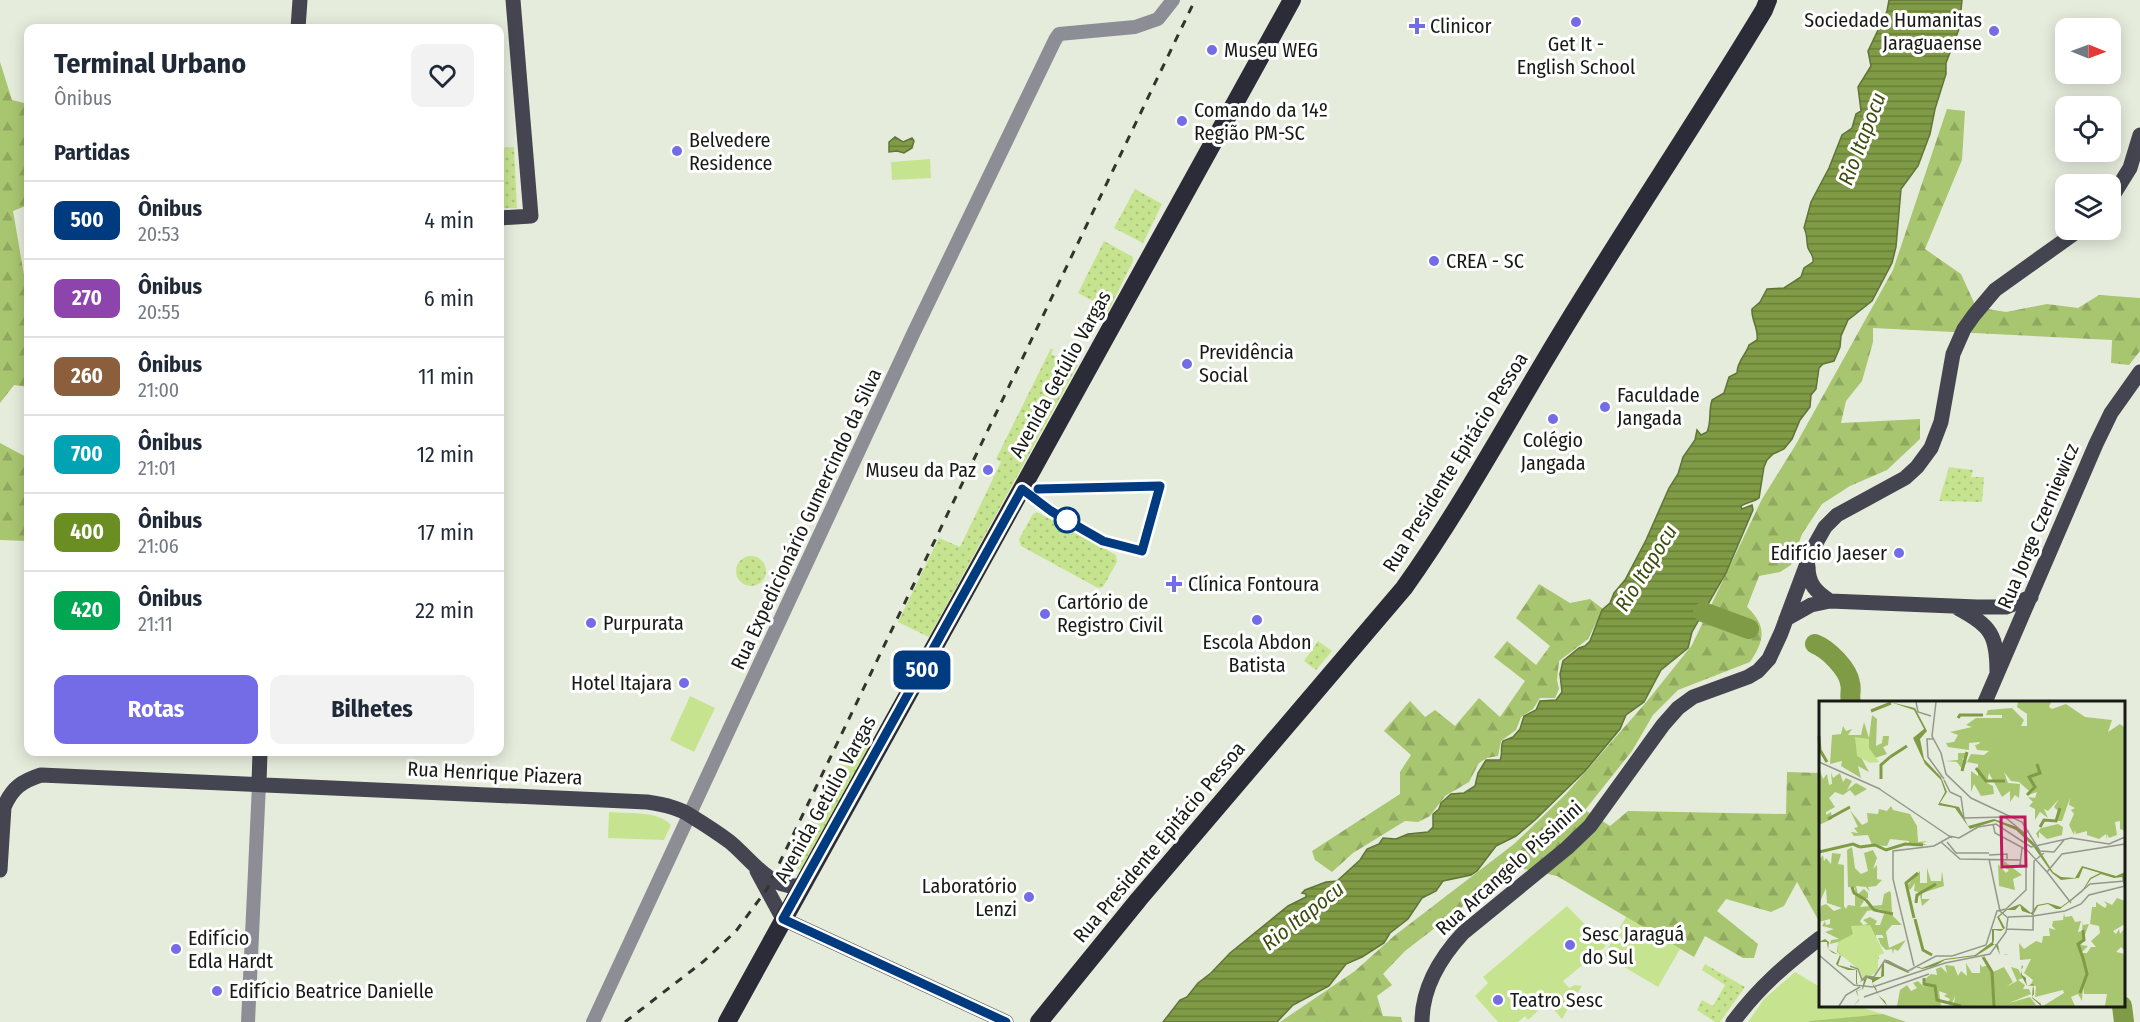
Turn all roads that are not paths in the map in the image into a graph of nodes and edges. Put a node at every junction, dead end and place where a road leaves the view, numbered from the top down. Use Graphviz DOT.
graph roads {
  1 [pos="300,0"];
  2 [pos="513,0"];
  3 [pos="1173,0"];
  4 [pos="1292,0"];
  5 [pos="1768,0"];
  6 [pos="298,24"];
  7 [pos="2140,135"];
  8 [pos="2121,182"];
  9 [pos="504,218"];
  10 [pos="2065,240"];
  11 [pos="2140,372"];
  12 [pos="1808,561"];
  13 [pos="2031,597"];
  14 [pos="1830,601"];
  15 [pos="1956,608"];
  16 [pos="1786,619"];
  17 [pos="1997,676"];
  18 [pos="1985,701"];
  19 [pos="260,756"];
  20 [pos="259,784"];
  21 [pos="690,815"];
  22 [pos="753,864"];
  23 [pos="0,870"];
  24 [pos="802,885"];
  25 [pos="783,919"];
  26 [pos="1819,940"];
  27 [pos="248,1022"];
  28 [pos="593,1022"];
  29 [pos="727,1022"];
  30 [pos="1006,1022"];
  31 [pos="1039,1022"];
  32 [pos="1422,1022"];
  33 [pos="1733,1022"];
  1 -- 6 [label="main road"];
  2 -- 9 [label="main road"];
  3 -- 21 [label="street, Rua Expedicionário Gumercindo da Silva"];
  4 -- 24 [label="highway, Avenida Getúlio Vargas"];
  5 -- 31 [label="highway, Rua Presidente Epitácio Pessoa"];
  7 -- 8 [label="main road"];
  10 -- 12 [label="main road, Rua Arcangelo Pissinini"];
  11 -- 13 [label="main road, Rua Jorge Czerniewicz"];
  12 -- 14 [label="main road"];
  12 -- 16 [label="main road, Rua Arcangelo Pissinini"];
  13 -- 15 [label="main road"];
  13 -- 17 [label="main road, Rua Jorge Czerniewicz"];
  14 -- 15 [label="main road"];
  14 -- 16 [label="main road"];
  15 -- 17 [label="main road"];
  16 -- 32 [label="main road, Rua Arcangelo Pissinini"];
  17 -- 18 [label="main road, Rua Jorge Czerniewicz"];
  19 -- 20 [label="main road"];
  20 -- 21 [label="main road, Rua Henrique Piazera"];
  20 -- 23 [label="main road, Rua Henrique Piazera"];
  20 -- 27 [label="street"];
  21 -- 22 [label="main road, Rua Henrique Piazera"];
  21 -- 28 [label="street, Rua Expedicionário Gumercindo da Silva"];
  22 -- 24 [label="main road"];
  22 -- 25 [label="main road"];
  24 -- 25 [label="highway, Avenida Getúlio Vargas"];
  25 -- 29 [label="highway, Avenida Getúlio Vargas"];
  25 -- 30 [label="main road"];
  26 -- 33 [label="main road"];
}
